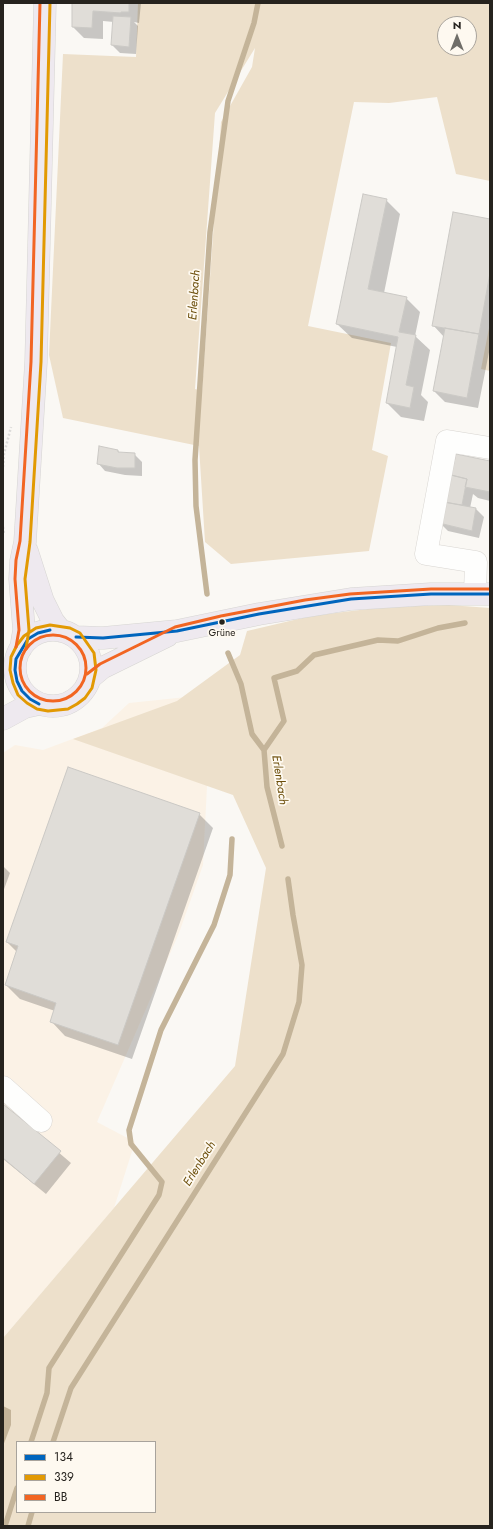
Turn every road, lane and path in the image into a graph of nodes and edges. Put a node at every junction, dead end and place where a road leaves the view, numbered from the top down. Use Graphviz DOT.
graph roads {
  1 [pos="45,3"];
  2 [pos="490,448"];
  3 [pos="25,542"];
  4 [pos="483,593"];
  5 [pos="177,631"];
  6 [pos="69,634"];
  7 [pos="21,648"];
  8 [pos="90,678"];
  9 [pos="9,679"];
  10 [pos="39,704"];
  11 [pos="3,719"];
  12 [pos="3,1087"];
  13 [pos="41,1121"];
  1 -- 3 [label="main road"];
  2 -- 4 [label="lane"];
  3 -- 6 [label="main road"];
  3 -- 7 [label="main road"];
  4 -- 5 [label="main road"];
  5 -- 6 [label="main road"];
  5 -- 8 [label="main road"];
  6 -- 7 [label="main road"];
  6 -- 8 [label="main road"];
  7 -- 9 [label="main road"];
  8 -- 10 [label="main road"];
  9 -- 10 [label="main road"];
  10 -- 11 [label="main road"];
  12 -- 13 [label="lane"];
}
